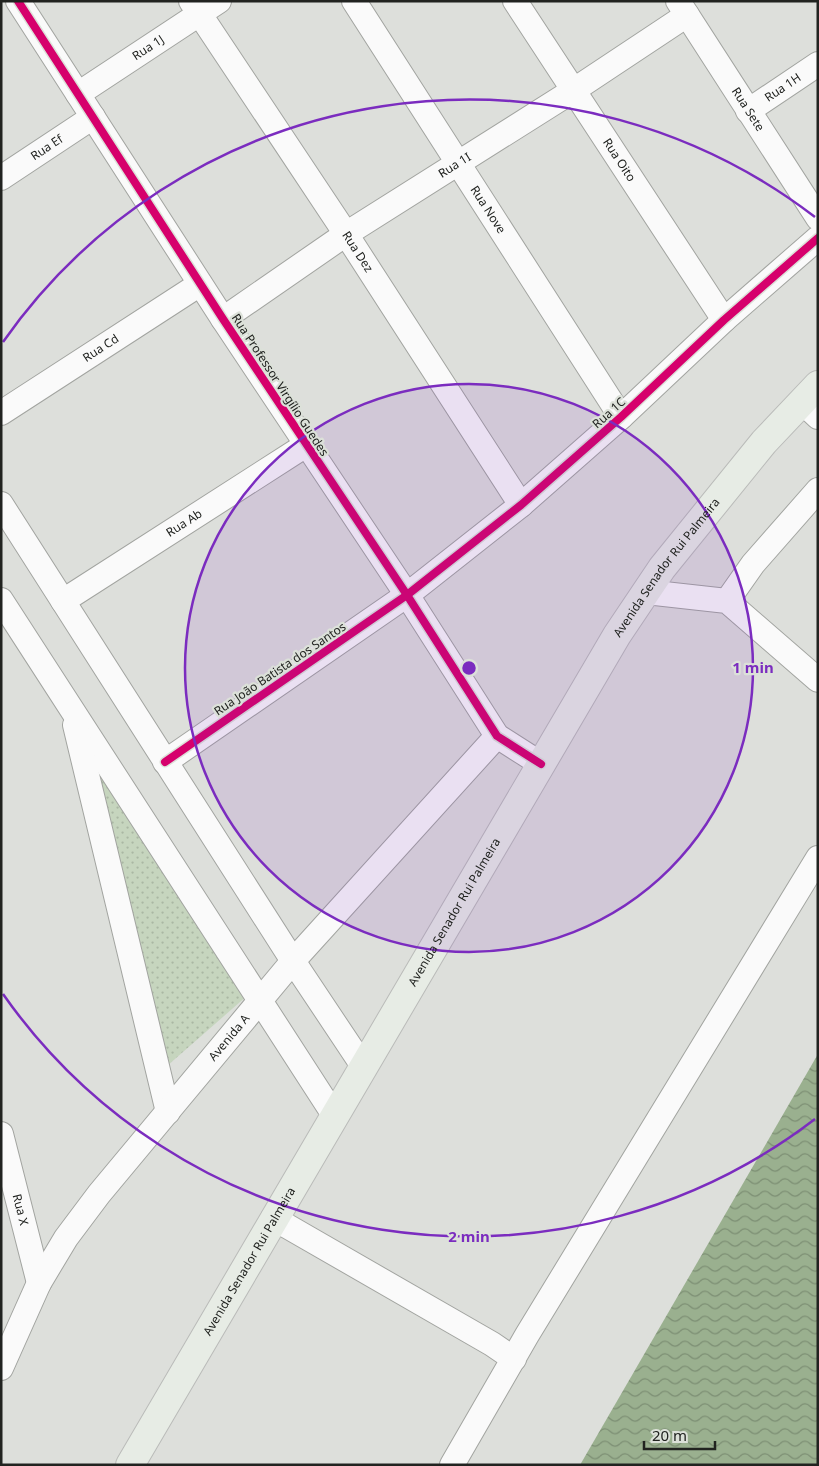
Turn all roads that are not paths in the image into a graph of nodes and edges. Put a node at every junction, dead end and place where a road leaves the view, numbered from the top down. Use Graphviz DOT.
graph roads {
  1 [pos="18,1"];
  2 [pos="219,1"];
  3 [pos="354,1"];
  4 [pos="515,1"];
  5 [pos="195,8"];
  6 [pos="682,8"];
  7 [pos="818,64"];
  8 [pos="574,90"];
  9 [pos="78,94"];
  10 [pos="748,111"];
  11 [pos="93,117"];
  12 [pos="459,163"];
  13 [pos="1,178"];
  14 [pos="818,218"];
  15 [pos="346,234"];
  16 [pos="818,238"];
  17 [pos="200,284"];
  18 [pos="223,319"];
  19 [pos="724,320"];
  20 [pos="812,401"];
  21 [pos="1,413"];
  22 [pos="621,417"];
  23 [pos="306,445"];
  24 [pos="818,490"];
  25 [pos="1,504"];
  26 [pos="521,505"];
  27 [pos="646,592"];
  28 [pos="407,596"];
  29 [pos="63,601"];
  30 [pos="727,601"];
  31 [pos="2,602"];
  32 [pos="818,680"];
  33 [pos="70,706"];
  34 [pos="497,736"];
  35 [pos="165,762"];
  36 [pos="541,764"];
  37 [pos="818,858"];
  38 [pos="293,961"];
  39 [pos="259,1000"];
  40 [pos="363,1066"];
  41 [pos="168,1112"];
  42 [pos="334,1115"];
  43 [pos="1,1134"];
  44 [pos="273,1218"];
  45 [pos="39,1283"];
  46 [pos="514,1359"];
  47 [pos="1,1368"];
  48 [pos="130,1465"];
  49 [pos="452,1465"];
  1 -- 9 [label="street, Rua Professor Virgílio Guedes"];
  2 -- 5 [label="street, Rua 1J"];
  3 -- 12 [label="street, Rua Nove"];
  4 -- 8 [label="street, Rua Oito"];
  5 -- 9 [label="street, Rua 1J"];
  5 -- 15 [label="street, Rua Dez"];
  6 -- 8 [label="street, Rua 1I"];
  6 -- 10 [label="street, Rua Sete"];
  7 -- 10 [label="street, Rua 1H"];
  8 -- 12 [label="street, Rua 1I"];
  8 -- 19 [label="street, Rua Oito"];
  9 -- 11 [label="street, Rua Professor Virgílio Guedes"];
  10 -- 14 [label="street, Rua Sete"];
  11 -- 13 [label="street, Rua Ef"];
  11 -- 17 [label="street, Rua Professor Virgílio Guedes"];
  12 -- 15 [label="street, Rua 1I"];
  12 -- 22 [label="street, Rua Nove"];
  15 -- 18 [label="street, Rua 1I"];
  15 -- 26 [label="street, Rua Dez"];
  16 -- 19 [label="street, Rua 1C"];
  17 -- 18 [label="street, Rua Professor Virgílio Guedes"];
  17 -- 21 [label="street, Rua Cd"];
  18 -- 23 [label="street, Rua Professor Virgílio Guedes"];
  19 -- 22 [label="street, Rua 1C"];
  20 -- 27 [label="main road, Avenida Senador Rui Palmeira"];
  22 -- 26 [label="street, Rua 1C"];
  23 -- 28 [label="street, Rua Professor Virgílio Guedes"];
  23 -- 29 [label="street, Rua Ab"];
  24 -- 30 [label="street"];
  25 -- 29 [label="street"];
  26 -- 28 [label="street, Rua 1C"];
  27 -- 30 [label="street"];
  27 -- 36 [label="main road, Avenida Senador Rui Palmeira"];
  28 -- 34 [label="street, Rua Professor Virgílio Guedes"];
  28 -- 35 [label="street, Rua João Batista dos Santos"];
  29 -- 35 [label="street"];
  30 -- 32 [label="street"];
  31 -- 33 [label="street"];
  33 -- 39 [label="street"];
  33 -- 41 [label="street"];
  34 -- 36 [label="street, Rua Professor Virgílio Guedes"];
  34 -- 38 [label="street, Avenida A"];
  35 -- 38 [label="street"];
  36 -- 40 [label="main road, Avenida Senador Rui Palmeira"];
  37 -- 46 [label="street"];
  38 -- 39 [label="street, Avenida A"];
  38 -- 40 [label="street"];
  39 -- 41 [label="street, Avenida A"];
  39 -- 42 [label="street"];
  40 -- 42 [label="main road, Avenida Senador Rui Palmeira"];
  41 -- 45 [label="street, Avenida A"];
  42 -- 44 [label="main road, Avenida Senador Rui Palmeira"];
  43 -- 45 [label="street, Rua X"];
  44 -- 46 [label="street"];
  44 -- 48 [label="main road, Avenida Senador Rui Palmeira"];
  45 -- 47 [label="street, Avenida A"];
  46 -- 49 [label="street"];
}
